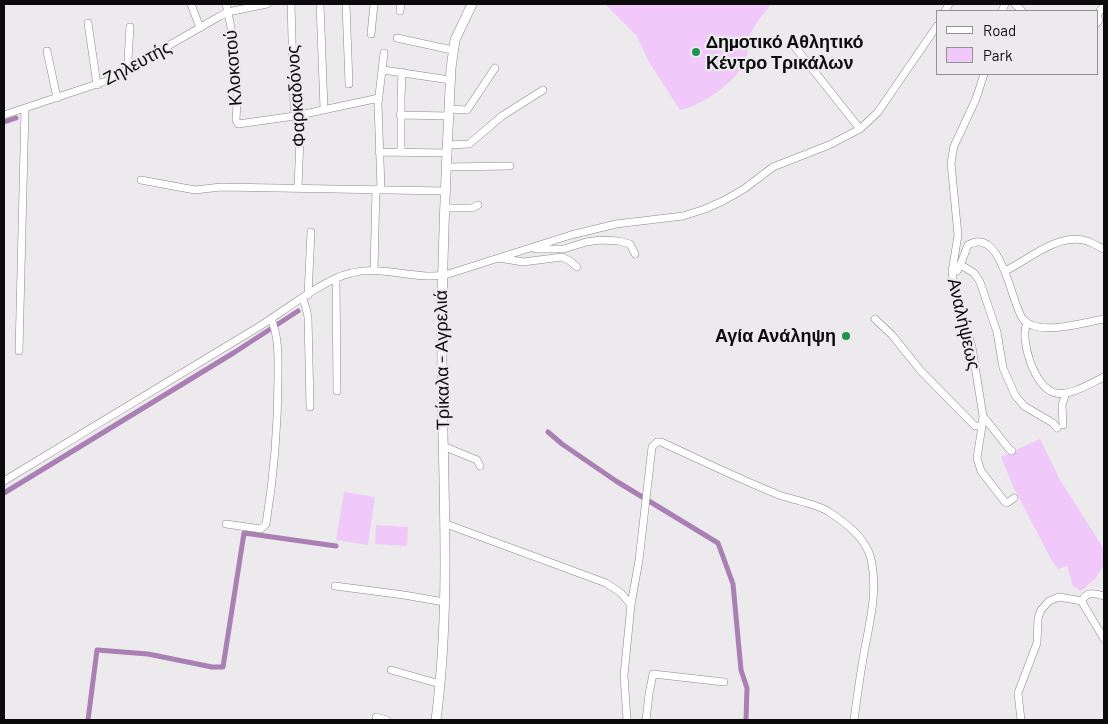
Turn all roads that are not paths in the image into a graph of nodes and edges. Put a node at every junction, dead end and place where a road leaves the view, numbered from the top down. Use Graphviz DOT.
graph roads {
  1 [pos="191,4"];
  2 [pos="226,4"];
  3 [pos="267,4"];
  4 [pos="292,4"];
  5 [pos="320,4"];
  6 [pos="346,4"];
  7 [pos="374,4"];
  8 [pos="472,4"];
  9 [pos="228,12"];
  10 [pos="88,23"];
  11 [pos="130,27"];
  12 [pos="936,27"];
  13 [pos="200,28"];
  14 [pos="371,34"];
  15 [pos="396,38"];
  16 [pos="795,47"];
  17 [pos="452,50"];
  18 [pos="46,51"];
  19 [pos="384,53"];
  20 [pos="131,68"];
  21 [pos="495,68"];
  22 [pos="382,70"];
  23 [pos="402,72"];
  24 [pos="984,75"];
  25 [pos="450,80"];
  26 [pos="349,84"];
  27 [pos="96,85"];
  28 [pos="543,90"];
  29 [pos="57,98"];
  30 [pos="378,98"];
  31 [pos="25,108"];
  32 [pos="324,110"];
  33 [pos="449,113"];
  34 [pos="4,115"];
  35 [pos="295,116"];
  36 [pos="400,116"];
  37 [pos="860,129"];
  38 [pos="448,149"];
  39 [pos="379,152"];
  40 [pos="402,152"];
  41 [pos="510,166"];
  42 [pos="447,167"];
  43 [pos="141,180"];
  44 [pos="298,187"];
  45 [pos="379,189"];
  46 [pos="446,191"];
  47 [pos="478,205"];
  48 [pos="445,208"];
  49 [pos="310,232"];
  50 [pos="1104,249"];
  51 [pos="523,250"];
  52 [pos="635,254"];
  53 [pos="499,258"];
  54 [pos="961,265"];
  55 [pos="577,267"];
  56 [pos="374,271"];
  57 [pos="1005,271"];
  58 [pos="952,272"];
  59 [pos="442,276"];
  60 [pos="336,278"];
  61 [pos="305,297"];
  62 [pos="875,319"];
  63 [pos="1104,319"];
  64 [pos="272,322"];
  65 [pos="1027,323"];
  66 [pos="18,351"];
  67 [pos="1104,377"];
  68 [pos="337,391"];
  69 [pos="1066,393"];
  70 [pos="310,406"];
  71 [pos="983,416"];
  72 [pos="982,426"];
  73 [pos="443,446"];
  74 [pos="1012,451"];
  75 [pos="480,466"];
  76 [pos="4,481"];
  77 [pos="1014,498"];
  78 [pos="226,524"];
  79 [pos="446,524"];
  80 [pos="335,586"];
  81 [pos="1104,596"];
  82 [pos="1082,601"];
  83 [pos="444,602"];
  84 [pos="631,605"];
  85 [pos="1104,639"];
  86 [pos="391,670"];
  87 [pos="724,682"];
  88 [pos="440,684"];
  89 [pos="376,717"];
  90 [pos="387,720"];
  91 [pos="436,720"];
  92 [pos="627,720"];
  93 [pos="646,720"];
  94 [pos="854,720"];
  95 [pos="1021,720"];
  1 -- 13 [label="street"];
  2 -- 9 [label="street, Κλοκοτού"];
  3 -- 9 [label="street, Ζηλευτής"];
  4 -- 35 [label="street, Φαρκαδόνος"];
  5 -- 32 [label="street"];
  6 -- 26 [label="street"];
  7 -- 14 [label="street"];
  8 -- 17 [label="main road, Τρίκαλα - Αγρελιά"];
  9 -- 13 [label="street, Ζηλευτής"];
  9 -- 35 [label="street, Κλοκοτού"];
  10 -- 27 [label="street"];
  11 -- 20 [label="street"];
  12 -- 37 [label="street"];
  13 -- 20 [label="street, Ζηλευτής"];
  15 -- 17 [label="street"];
  16 -- 37 [label="street"];
  17 -- 25 [label="main road, Τρίκαλα - Αγρελιά"];
  18 -- 29 [label="street"];
  19 -- 22 [label="street"];
  20 -- 27 [label="street, Ζηλευτής"];
  21 -- 33 [label="street"];
  22 -- 23 [label="street"];
  22 -- 30 [label="street"];
  23 -- 25 [label="street"];
  23 -- 36 [label="street"];
  24 -- 58 [label="street, Αναλήψεως"];
  25 -- 33 [label="main road, Τρίκαλα - Αγρελιά"];
  27 -- 29 [label="street, Ζηλευτής"];
  28 -- 38 [label="street"];
  29 -- 31 [label="street, Ζηλευτής"];
  30 -- 32 [label="street"];
  30 -- 39 [label="street"];
  31 -- 34 [label="street, Ζηλευτής"];
  31 -- 66 [label="street"];
  32 -- 35 [label="street"];
  33 -- 36 [label="street"];
  33 -- 38 [label="main road, Τρίκαλα - Αγρελιά"];
  35 -- 44 [label="street, Φαρκαδόνος"];
  36 -- 40 [label="street"];
  37 -- 51 [label="street"];
  38 -- 40 [label="street"];
  38 -- 42 [label="main road, Τρίκαλα - Αγρελιά"];
  39 -- 40 [label="street"];
  39 -- 45 [label="street"];
  41 -- 42 [label="street"];
  42 -- 46 [label="main road, Τρίκαλα - Αγρελιά"];
  43 -- 44 [label="street"];
  44 -- 45 [label="street"];
  45 -- 46 [label="street"];
  45 -- 56 [label="street"];
  46 -- 48 [label="main road, Τρίκαλα - Αγρελιά"];
  47 -- 48 [label="street"];
  48 -- 59 [label="main road, Τρίκαλα - Αγρελιά"];
  49 -- 61 [label="street"];
  50 -- 57 [label="street"];
  51 -- 52 [label="street"];
  51 -- 53 [label="street"];
  53 -- 55 [label="street"];
  53 -- 59 [label="street"];
  54 -- 57 [label="street"];
  54 -- 58 [label="street"];
  54 -- 69 [label="street"];
  56 -- 59 [label="street"];
  56 -- 60 [label="street"];
  57 -- 65 [label="street"];
  58 -- 71 [label="street, Αναλήψεως"];
  59 -- 73 [label="main road, Τρίκαλα - Αγρελιά"];
  60 -- 61 [label="street"];
  60 -- 68 [label="street"];
  61 -- 64 [label="street"];
  61 -- 70 [label="street"];
  62 -- 72 [label="street"];
  63 -- 65 [label="street"];
  64 -- 76 [label="street"];
  64 -- 78 [label="street"];
  65 -- 69 [label="street"];
  67 -- 69 [label="street"];
  71 -- 72 [label="street, Αναλήψεως"];
  71 -- 74 [label="street"];
  72 -- 77 [label="street, Αναλήψεως"];
  73 -- 75 [label="street"];
  73 -- 79 [label="main road, Τρίκαλα - Αγρελιά"];
  79 -- 83 [label="main road, Τρίκαλα - Αγρελιά"];
  79 -- 84 [label="street"];
  80 -- 83 [label="street"];
  81 -- 82 [label="street"];
  82 -- 85 [label="street"];
  82 -- 95 [label="street"];
  83 -- 88 [label="main road, Τρίκαλα - Αγρελιά"];
  84 -- 92 [label="street"];
  84 -- 94 [label="street"];
  86 -- 88 [label="street"];
  87 -- 93 [label="street"];
  88 -- 91 [label="main road, Τρίκαλα - Αγρελιά"];
  89 -- 90 [label="street"];
}
